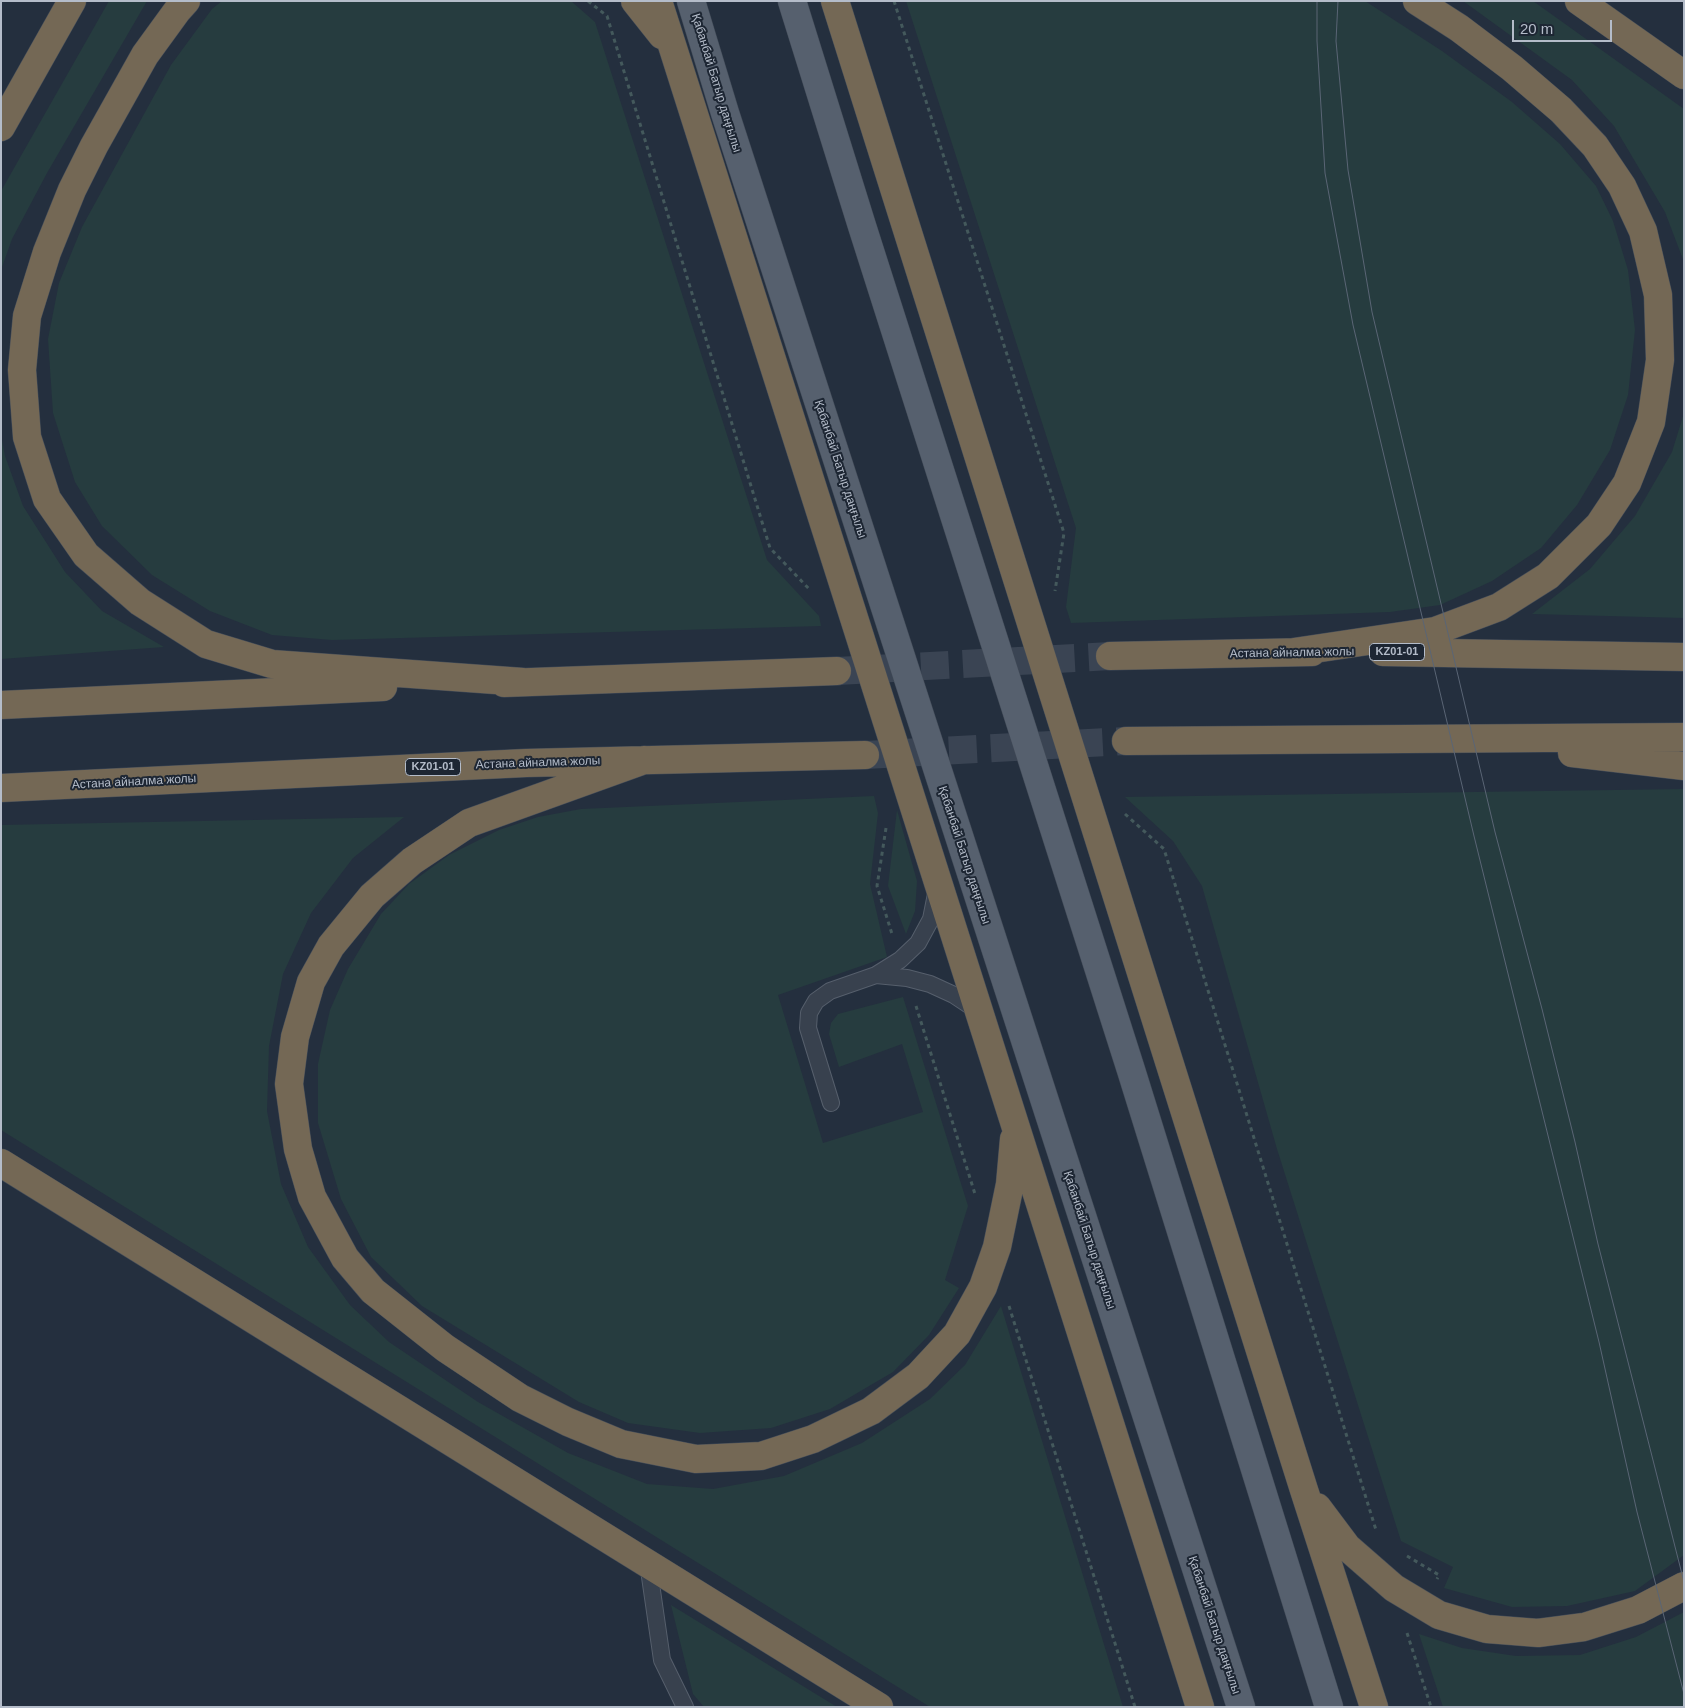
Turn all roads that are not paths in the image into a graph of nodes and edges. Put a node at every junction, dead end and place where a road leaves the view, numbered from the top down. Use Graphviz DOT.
graph roads {
  1 [pos="72,1"];
  2 [pos="186,1"];
  3 [pos="635,1"];
  4 [pos="658,1"];
  5 [pos="691,1"];
  6 [pos="792,1"];
  7 [pos="1417,1"];
  8 [pos="1579,1"];
  9 [pos="839,7"];
  10 [pos="673,49"];
  11 [pos="1684,75"];
  12 [pos="1,127"];
  13 [pos="1294,652"];
  14 [pos="1110,656"];
  15 [pos="1684,657"];
  16 [pos="837,671"];
  17 [pos="523,682"];
  18 [pos="1,705"];
  19 [pos="1684,737"];
  20 [pos="1461,739"];
  21 [pos="1126,742"];
  22 [pos="865,755"];
  23 [pos="644,760"];
  24 [pos="1684,766"];
  25 [pos="1,788"];
  26 [pos="938,885"];
  27 [pos="876,975"];
  28 [pos="978,1011"];
  29 [pos="831,1103"];
  30 [pos="1014,1125"];
  31 [pos="1,1163"];
  32 [pos="1304,1490"];
  33 [pos="648,1563"];
  34 [pos="1684,1586"];
  35 [pos="685,1707"];
  36 [pos="879,1707"];
  37 [pos="1200,1707"];
  38 [pos="1240,1707"];
  39 [pos="1329,1707"];
  40 [pos="1374,1707"];
  1 -- 12 [label="highway"];
  2 -- 17 [label="highway"];
  3 -- 10 [label="highway"];
  4 -- 10 [label="highway"];
  5 -- 38 [label="main road, Қабанбай Батыр даңғылы"];
  6 -- 39 [label="main road"];
  7 -- 13 [label="highway"];
  8 -- 11 [label="highway"];
  9 -- 32 [label="highway"];
  10 -- 26 [label="highway"];
  13 -- 14 [label="highway, Астана айналма жолы / KZ01-01"];
  13 -- 15 [label="highway, Астана айналма жолы / KZ01-01"];
  16 -- 17 [label="highway"];
  17 -- 18 [label="highway"];
  19 -- 20 [label="highway"];
  20 -- 21 [label="highway"];
  20 -- 24 [label="highway"];
  22 -- 23 [label="highway, Астана айналма жолы / KZ01-01"];
  23 -- 25 [label="highway, Астана айналма жолы / KZ01-01"];
  23 -- 30 [label="highway"];
  26 -- 27 [label="lane"];
  26 -- 28 [label="highway"];
  27 -- 28 [label="lane"];
  27 -- 29 [label="lane"];
  28 -- 30 [label="highway"];
  30 -- 37 [label="highway"];
  31 -- 33 [label="highway"];
  32 -- 34 [label="highway"];
  32 -- 40 [label="highway"];
  33 -- 35 [label="lane"];
  33 -- 36 [label="highway"];
}
